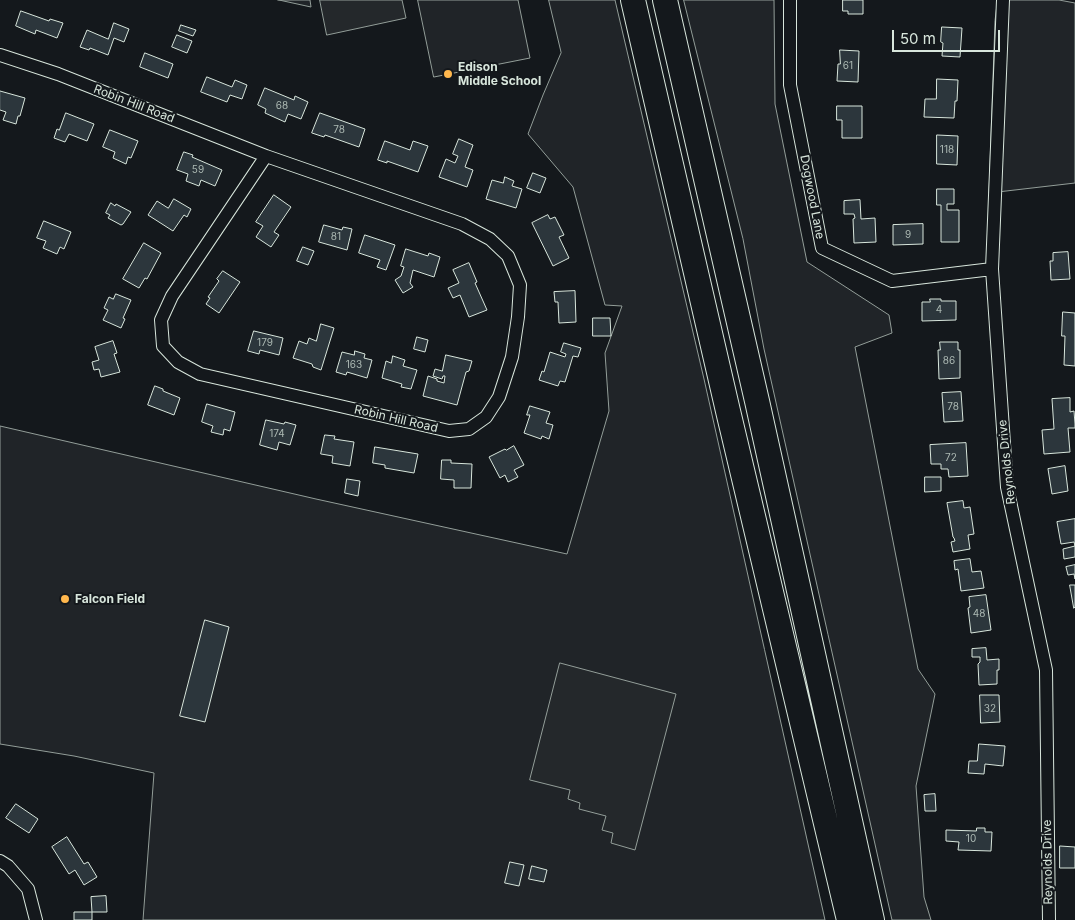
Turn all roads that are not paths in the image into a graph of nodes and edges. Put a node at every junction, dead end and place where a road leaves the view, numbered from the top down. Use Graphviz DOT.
graph roads {
  1 [pos="633,0"];
  2 [pos="665,0"];
  3 [pos="790,0"];
  4 [pos="1003,0"];
  5 [pos="0,55"];
  6 [pos="266,156"];
  7 [pos="992,269"];
  8 [pos="0,861"];
  9 [pos="36,920"];
  10 [pos="848,920"];
  11 [pos="872,920"];
  12 [pos="1049,920"];
  1 -- 10 [label="highway"];
  2 -- 11 [label="highway"];
  3 -- 7 [label="street, Dogwood Lane"];
  4 -- 7 [label="street, Reynolds Drive"];
  5 -- 6 [label="street, Robin Hill Road"];
  6 -- 6 [label="street, Robin Hill Road"];
  7 -- 12 [label="street, Reynolds Drive"];
  8 -- 9 [label="street"];
}
